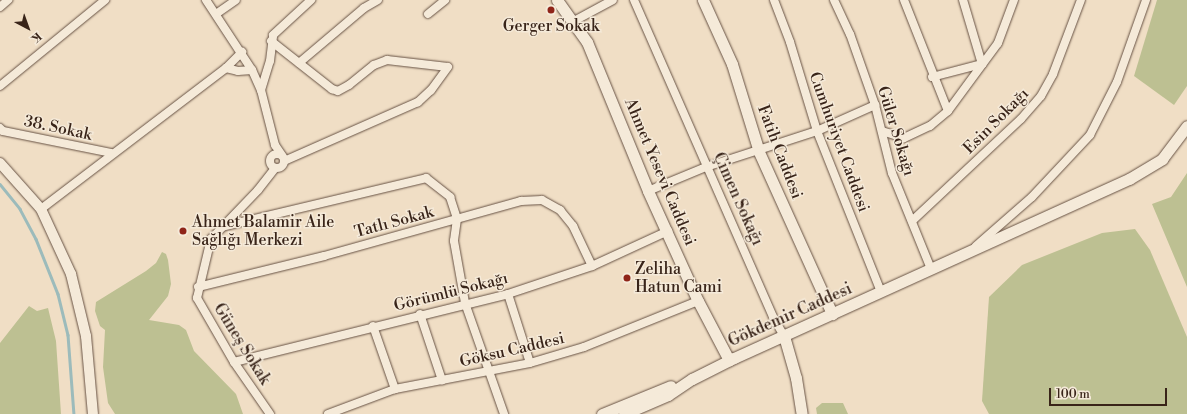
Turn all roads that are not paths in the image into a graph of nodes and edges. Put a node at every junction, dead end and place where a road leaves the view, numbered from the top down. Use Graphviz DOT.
graph roads {
  1 [pos="8,0"];
  2 [pos="105,0"];
  3 [pos="206,0"];
  4 [pos="236,0"];
  5 [pos="311,0"];
  6 [pos="378,0"];
  7 [pos="445,0"];
  8 [pos="557,0"];
  9 [pos="613,0"];
  10 [pos="634,0"];
  11 [pos="702,0"];
  12 [pos="774,0"];
  13 [pos="834,0"];
  14 [pos="904,0"];
  15 [pos="963,0"];
  16 [pos="1014,0"];
  17 [pos="1081,0"];
  18 [pos="1146,0"];
  19 [pos="0,7"];
  20 [pos="216,14"];
  21 [pos="428,14"];
  22 [pos="574,21"];
  23 [pos="271,41"];
  24 [pos="242,52"];
  25 [pos="299,63"];
  26 [pos="982,64"];
  27 [pos="226,68"];
  28 [pos="252,70"];
  29 [pos="932,77"];
  30 [pos="0,86"];
  31 [pos="261,90"];
  32 [pos="875,105"];
  33 [pos="948,111"];
  34 [pos="1187,126"];
  35 [pos="0,128"];
  36 [pos="817,131"];
  37 [pos="882,131"];
  38 [pos="274,145"];
  39 [pos="759,152"];
  40 [pos="111,153"];
  41 [pos="271,158"];
  42 [pos="284,159"];
  43 [pos="0,163"];
  44 [pos="706,167"];
  45 [pos="275,168"];
  46 [pos="648,191"];
  47 [pos="41,209"];
  48 [pos="457,220"];
  49 [pos="912,221"];
  50 [pos="221,227"];
  51 [pos="668,231"];
  52 [pos="972,250"];
  53 [pos="592,266"];
  54 [pos="931,269"];
  55 [pos="198,287"];
  56 [pos="881,292"];
  57 [pos="508,294"];
  58 [pos="698,301"];
  59 [pos="465,302"];
  60 [pos="420,314"];
  61 [pos="832,314"];
  62 [pos="373,326"];
  63 [pos="784,336"];
  64 [pos="729,360"];
  65 [pos="234,362"];
  66 [pos="530,363"];
  67 [pos="487,369"];
  68 [pos="692,379"];
  69 [pos="442,380"];
  70 [pos="395,389"];
  71 [pos="93,414"];
  72 [pos="270,414"];
  73 [pos="328,414"];
  74 [pos="504,414"];
  75 [pos="602,414"];
  76 [pos="624,414"];
  77 [pos="802,414"];
  1 -- 19 [label="street"];
  2 -- 30 [label="street"];
  3 -- 20 [label="street"];
  4 -- 20 [label="street"];
  5 -- 23 [label="street"];
  6 -- 25 [label="street"];
  7 -- 21 [label="street"];
  8 -- 22 [label="main road, Ahmet Yesevi Caddesi"];
  9 -- 22 [label="street"];
  10 -- 44 [label="street, Çimen Sokağı"];
  11 -- 39 [label="main road, Fatih Caddesi"];
  12 -- 36 [label="street, Cumhuriyet Caddesi"];
  13 -- 32 [label="street, Güler Sokağı"];
  14 -- 29 [label="street"];
  15 -- 26 [label="street"];
  16 -- 26 [label="street"];
  17 -- 49 [label="street, Esin Sokağı"];
  18 -- 52 [label="street, Gökdemir Caddesi"];
  20 -- 24 [label="street"];
  22 -- 46 [label="main road, Ahmet Yesevi Caddesi"];
  23 -- 25 [label="street"];
  23 -- 31 [label="street"];
  24 -- 27 [label="street"];
  24 -- 28 [label="street"];
  25 -- 42 [label="street"];
  26 -- 29 [label="street"];
  26 -- 33 [label="street"];
  27 -- 28 [label="street"];
  27 -- 40 [label="street"];
  28 -- 31 [label="street"];
  29 -- 33 [label="street"];
  31 -- 38 [label="street"];
  32 -- 36 [label="street"];
  32 -- 37 [label="street, Güler Sokağı"];
  33 -- 37 [label="street"];
  34 -- 52 [label="main road, Gökdemir Caddesi"];
  35 -- 40 [label="street, 38. Sokak"];
  36 -- 39 [label="street"];
  36 -- 56 [label="street, Cumhuriyet Caddesi"];
  37 -- 49 [label="street, Güler Sokağı"];
  38 -- 41 [label="street"];
  38 -- 42 [label="street"];
  39 -- 44 [label="street"];
  39 -- 61 [label="main road, Fatih Caddesi"];
  40 -- 47 [label="street"];
  41 -- 42 [label="street"];
  41 -- 45 [label="street"];
  42 -- 45 [label="street"];
  43 -- 47 [label="street"];
  44 -- 46 [label="street"];
  44 -- 63 [label="street, Çimen Sokağı"];
  45 -- 50 [label="street"];
  46 -- 51 [label="main road, Ahmet Yesevi Caddesi"];
  47 -- 71 [label="street"];
  48 -- 50 [label="street"];
  48 -- 53 [label="street, Tatlı Sokak"];
  48 -- 55 [label="street, Tatlı Sokak"];
  48 -- 59 [label="street"];
  49 -- 54 [label="street, Güler Sokağı"];
  50 -- 55 [label="street"];
  51 -- 53 [label="street, Görümlü Sokağı"];
  51 -- 58 [label="main road, Ahmet Yesevi Caddesi"];
  52 -- 54 [label="main road, Gökdemir Caddesi"];
  53 -- 57 [label="street, Görümlü Sokağı"];
  54 -- 56 [label="main road, Gökdemir Caddesi"];
  55 -- 65 [label="street, Güneş Sokak"];
  56 -- 61 [label="main road, Gökdemir Caddesi"];
  57 -- 59 [label="street, Görümlü Sokağı"];
  57 -- 66 [label="street"];
  58 -- 64 [label="main road, Ahmet Yesevi Caddesi"];
  58 -- 66 [label="street, Göksu Caddesi"];
  59 -- 60 [label="street, Görümlü Sokağı"];
  59 -- 67 [label="street"];
  60 -- 62 [label="street, Görümlü Sokağı"];
  60 -- 69 [label="street"];
  61 -- 63 [label="main road, Gökdemir Caddesi"];
  62 -- 65 [label="street, Görümlü Sokağı"];
  62 -- 70 [label="street"];
  63 -- 64 [label="main road, Gökdemir Caddesi"];
  63 -- 77 [label="main road, Çimen Sokağı"];
  64 -- 68 [label="main road, Gökdemir Caddesi"];
  65 -- 72 [label="street, Güneş Sokak"];
  66 -- 67 [label="street, Göksu Caddesi"];
  67 -- 69 [label="street, Göksu Caddesi"];
  67 -- 74 [label="street"];
  68 -- 75 [label="main road"];
  68 -- 76 [label="main road, Gökdemir Caddesi"];
  69 -- 70 [label="street, Göksu Caddesi"];
  70 -- 73 [label="street, Göksu Caddesi"];
}
